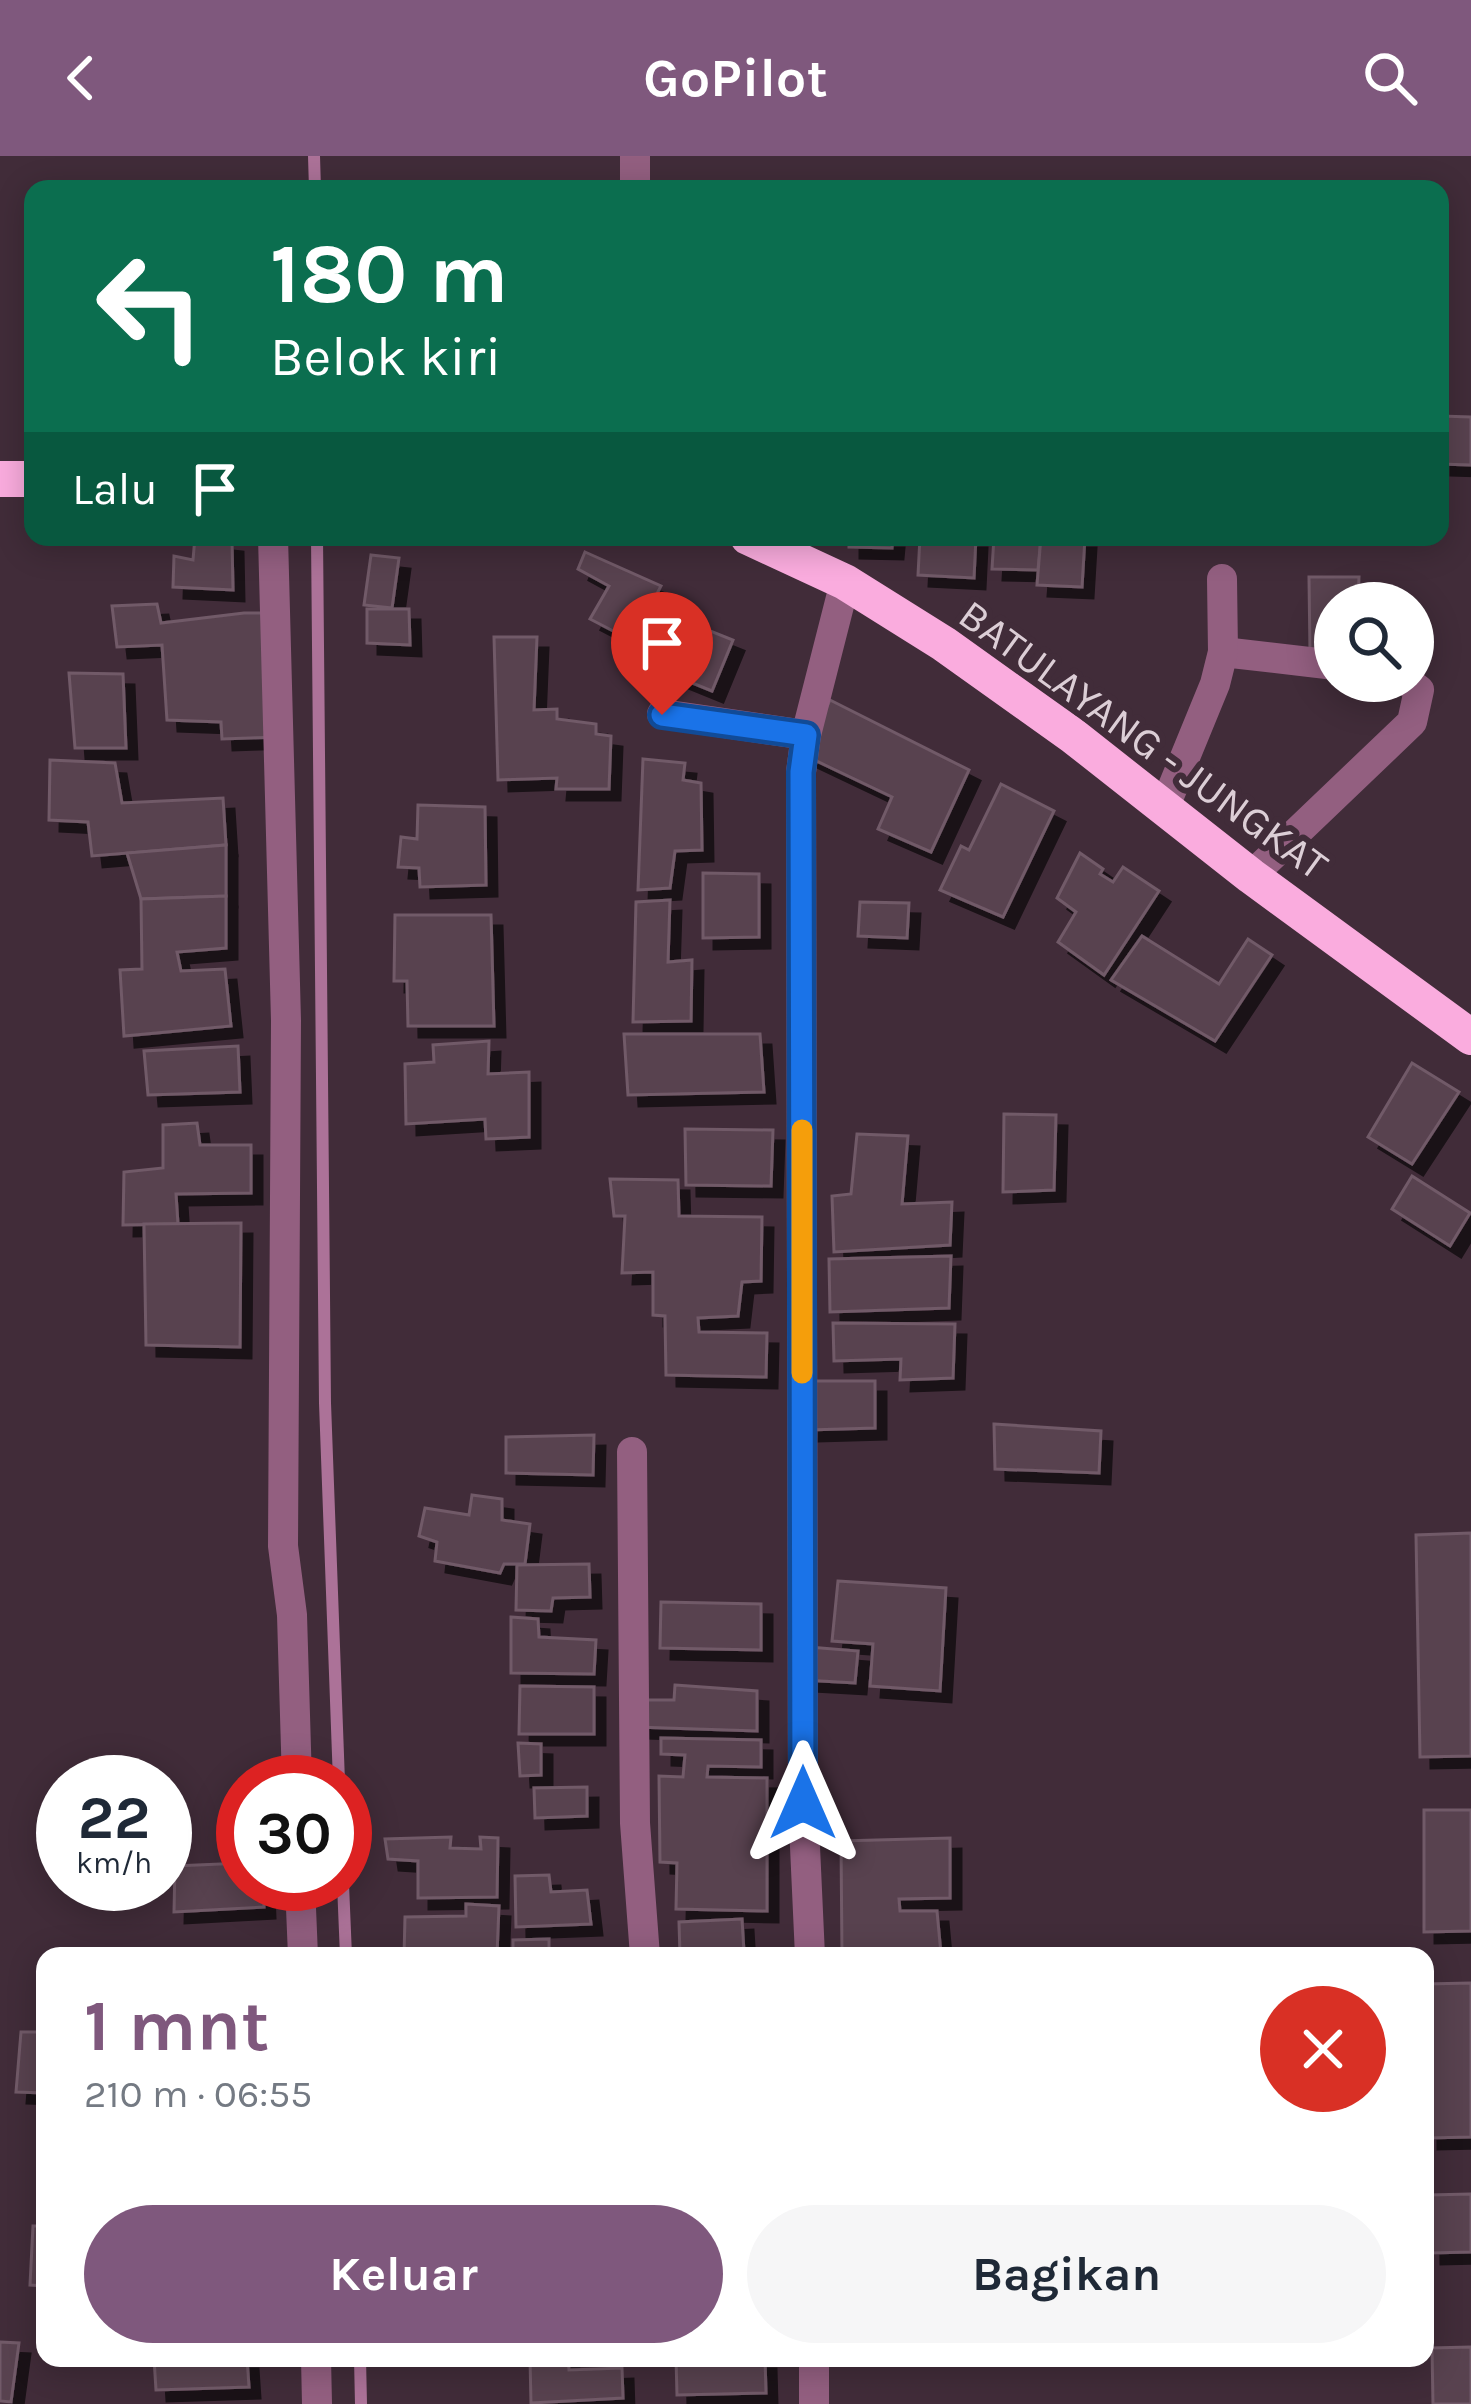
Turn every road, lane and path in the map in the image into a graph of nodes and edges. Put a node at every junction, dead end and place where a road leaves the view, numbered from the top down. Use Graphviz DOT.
graph roads {
  1 [pos="273,546"];
  2 [pos="767,546"];
  3 [pos="1222,579"];
  4 [pos="845,582"];
  5 [pos="1222,652"];
  6 [pos="1314,663"];
  7 [pos="1416,702"];
  8 [pos="662,715"];
  9 [pos="806,735"];
  10 [pos="1166,806"];
  11 [pos="1251,876"];
  12 [pos="1471,1037"];
  13 [pos="632,1452"];
  14 [pos="296,1755"];
  15 [pos="301,1911"];
  16 [pos="303,1947"];
  17 [pos="644,1947"];
  18 [pos="810,1947"];
  19 [pos="316,2367"];
  20 [pos="814,2367"];
  21 [pos="316,2404"];
  22 [pos="814,2404"];
  1 -- 14 [label="street"];
  2 -- 4 [label="highway, BATULAYANG - JUNGKAT"];
  3 -- 5 [label="street"];
  4 -- 9 [label="street"];
  4 -- 10 [label="highway, BATULAYANG - JUNGKAT"];
  5 -- 6 [label="street"];
  5 -- 10 [label="street"];
  7 -- 11 [label="street"];
  8 -- 9 [label="street"];
  9 -- 18 [label="street"];
  10 -- 11 [label="highway, BATULAYANG - JUNGKAT"];
  11 -- 12 [label="highway, BATULAYANG - JUNGKAT"];
  13 -- 17 [label="street"];
  15 -- 16 [label="street"];
  19 -- 21 [label="street"];
  20 -- 22 [label="street"];
}
